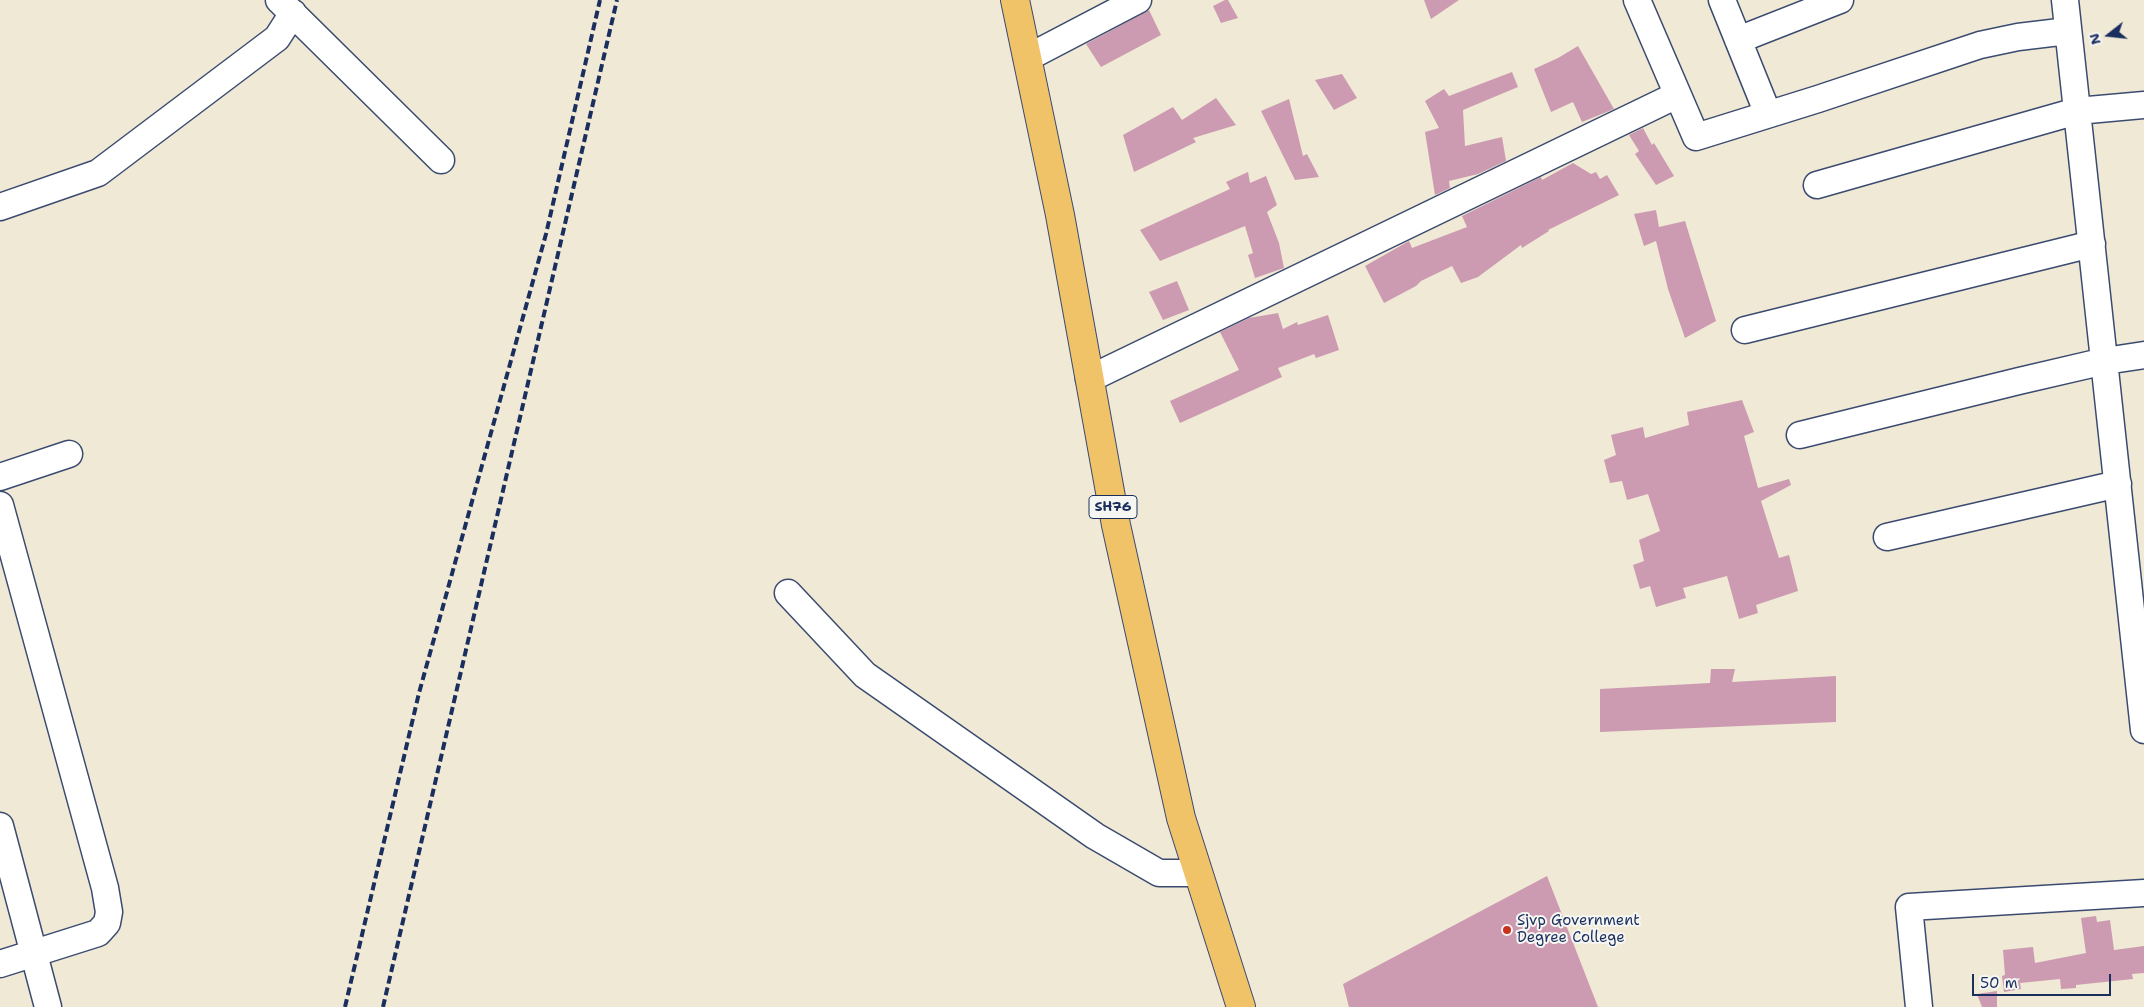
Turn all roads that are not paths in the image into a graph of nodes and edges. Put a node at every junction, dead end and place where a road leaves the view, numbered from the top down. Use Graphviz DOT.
graph roads {
  1 [pos="1015,0"];
  2 [pos="1138,0"];
  3 [pos="1637,0"];
  4 [pos="1722,0"];
  5 [pos="1840,0"];
  6 [pos="2065,0"];
  7 [pos="1814,5"];
  8 [pos="286,7"];
  9 [pos="2068,31"];
  10 [pos="1738,40"];
  11 [pos="1027,58"];
  12 [pos="1677,95"];
  13 [pos="2144,105"];
  14 [pos="2077,111"];
  15 [pos="1768,114"];
  16 [pos="441,160"];
  17 [pos="1817,185"];
  18 [pos="0,207"];
  19 [pos="2092,244"];
  20 [pos="1745,330"];
  21 [pos="2144,355"];
  22 [pos="2105,361"];
  23 [pos="1089,379"];
  24 [pos="1800,435"];
  25 [pos="69,454"];
  26 [pos="0,477"];
  27 [pos="2118,484"];
  28 [pos="0,505"];
  29 [pos="1887,537"];
  30 [pos="788,593"];
  31 [pos="2144,730"];
  32 [pos="0,826"];
  33 [pos="1198,874"];
  34 [pos="2144,893"];
  35 [pos="34,953"];
  36 [pos="0,964"];
  37 [pos="48,1007"];
  38 [pos="1241,1007"];
  39 [pos="1919,1007"];
  1 -- 11 [label="main road, SH76"];
  2 -- 11 [label="street"];
  3 -- 12 [label="street"];
  4 -- 10 [label="street"];
  5 -- 7 [label="street"];
  6 -- 9 [label="street"];
  7 -- 10 [label="street"];
  8 -- 16 [label="street"];
  8 -- 18 [label="street"];
  9 -- 14 [label="street"];
  9 -- 15 [label="street"];
  10 -- 15 [label="street"];
  11 -- 23 [label="main road, SH76"];
  12 -- 15 [label="street"];
  12 -- 23 [label="street"];
  13 -- 14 [label="street"];
  14 -- 17 [label="street"];
  14 -- 19 [label="street"];
  19 -- 20 [label="street"];
  19 -- 22 [label="street"];
  21 -- 22 [label="street"];
  22 -- 24 [label="street"];
  22 -- 27 [label="street"];
  23 -- 33 [label="main road, SH76"];
  25 -- 26 [label="street"];
  27 -- 29 [label="street"];
  27 -- 31 [label="street"];
  28 -- 35 [label="street"];
  30 -- 33 [label="street"];
  32 -- 35 [label="street"];
  33 -- 38 [label="main road, SH76"];
  34 -- 39 [label="street"];
  35 -- 36 [label="street"];
  35 -- 37 [label="street"];
}
